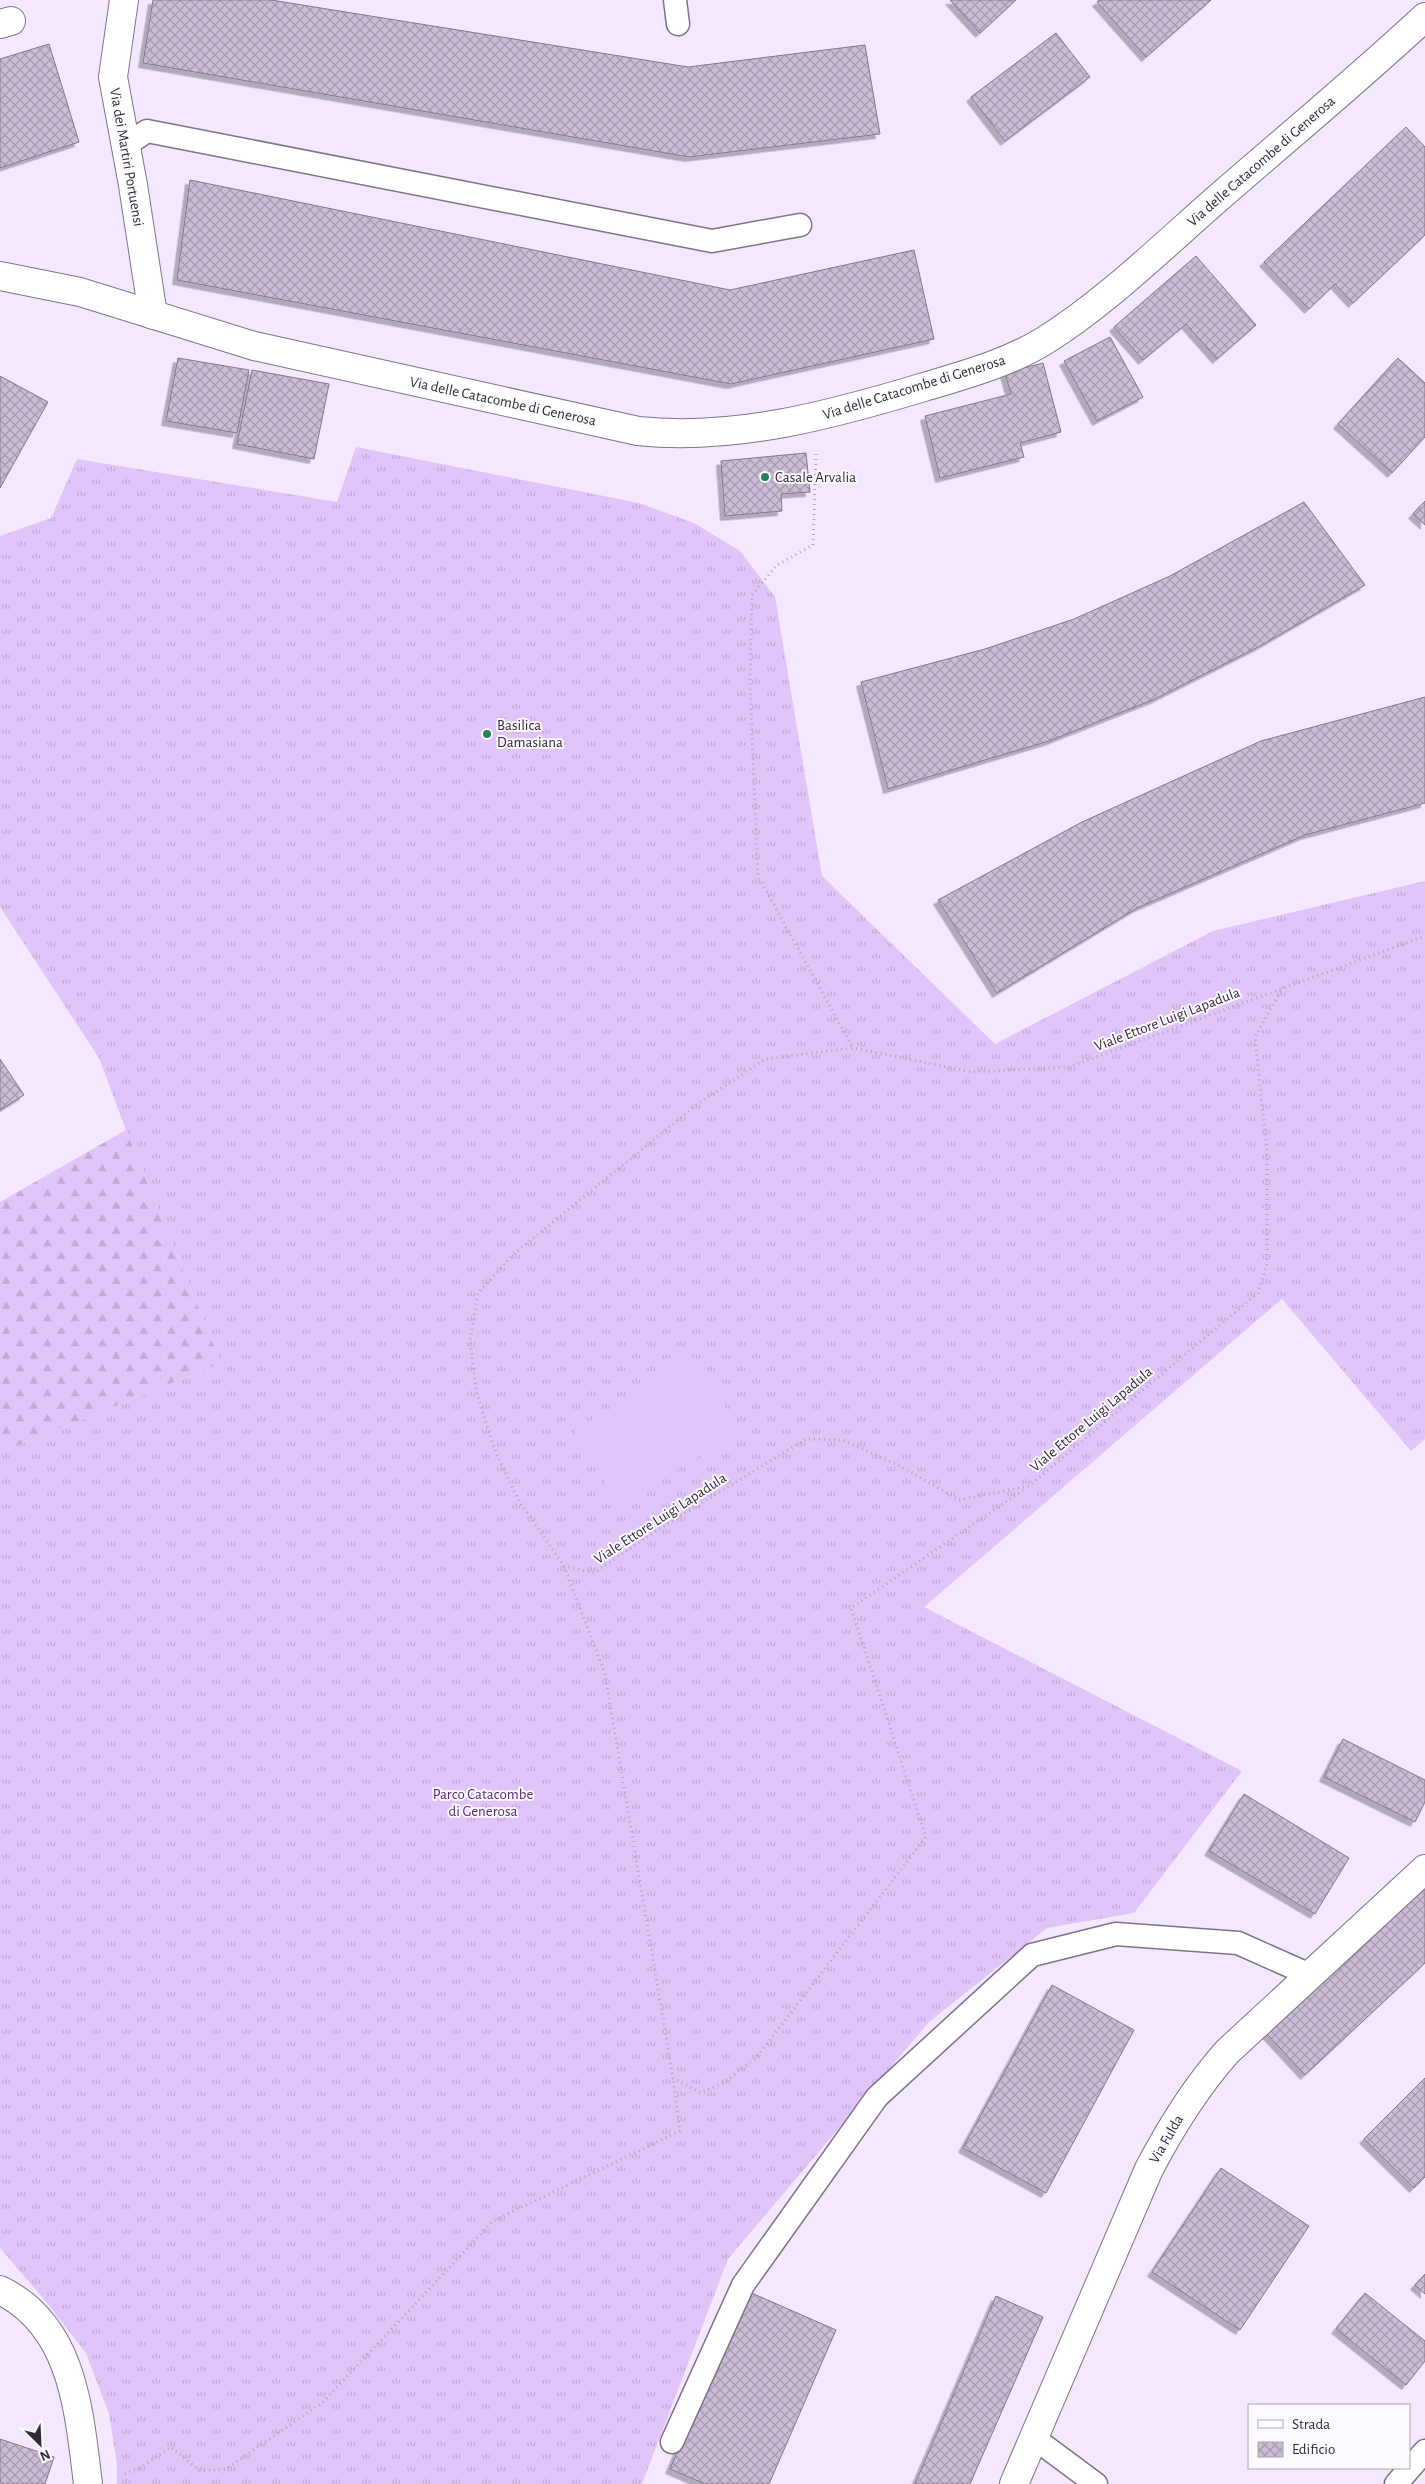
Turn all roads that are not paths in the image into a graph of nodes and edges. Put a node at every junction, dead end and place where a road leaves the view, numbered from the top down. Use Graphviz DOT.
graph roads {
  1 [pos="124,0"];
  2 [pos="675,0"];
  3 [pos="1425,17"];
  4 [pos="678,24"];
  5 [pos="126,145"];
  6 [pos="800,225"];
  7 [pos="0,276"];
  8 [pos="153,315"];
  9 [pos="1425,1869"];
  10 [pos="1310,1975"];
  11 [pos="0,2290"];
  12 [pos="1034,2438"];
  13 [pos="672,2442"];
  14 [pos="1425,2451"];
  15 [pos="1410,2468"];
  16 [pos="1409,2469"];
  17 [pos="88,2484"];
  18 [pos="1014,2484"];
  19 [pos="1096,2484"];
  20 [pos="1396,2484"];
  1 -- 5 [label="street, Via dei Martiri Portuensi"];
  2 -- 4 [label="lane"];
  3 -- 8 [label="street, Via delle Catacombe di Generosa"];
  5 -- 6 [label="lane"];
  5 -- 8 [label="street, Via dei Martiri Portuensi"];
  7 -- 8 [label="street, Via delle Catacombe di Generosa"];
  9 -- 10 [label="street, Via Fulda"];
  10 -- 12 [label="street, Via Fulda"];
  10 -- 13 [label="lane"];
  11 -- 17 [label="street"];
  12 -- 18 [label="street, Via Fulda"];
  12 -- 19 [label="lane"];
  14 -- 15 [label="lane"];
  16 -- 20 [label="lane"];
}
